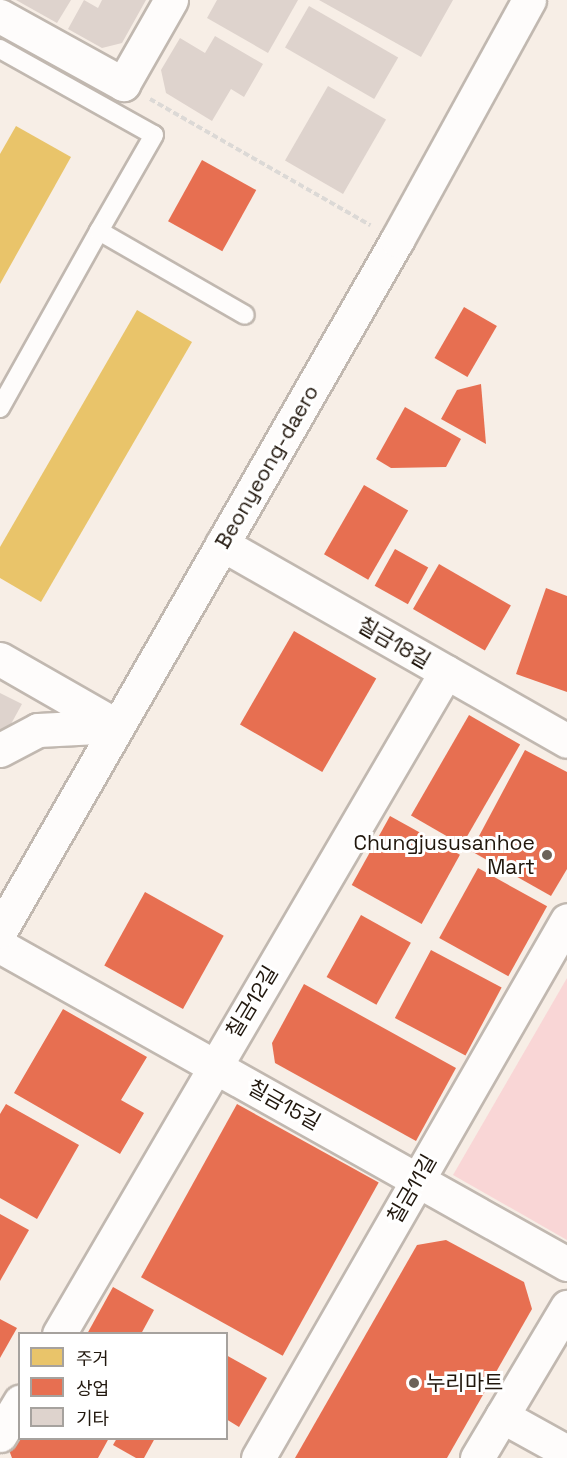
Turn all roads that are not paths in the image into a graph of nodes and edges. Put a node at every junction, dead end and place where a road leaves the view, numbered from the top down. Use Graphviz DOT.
graph roads {
  1 [pos="171,0"];
  2 [pos="529,0"];
  3 [pos="0,16"];
  4 [pos="0,49"];
  5 [pos="116,97"];
  6 [pos="99,231"];
  7 [pos="245,315"];
  8 [pos="0,408"];
  9 [pos="222,544"];
  10 [pos="0,659"];
  11 [pos="446,672"];
  12 [pos="117,726"];
  13 [pos="567,741"];
  14 [pos="0,750"];
  15 [pos="567,920"];
  16 [pos="0,931"];
  17 [pos="0,946"];
  18 [pos="214,1066"];
  19 [pos="418,1179"];
  20 [pos="567,1264"];
  21 [pos="567,1307"];
  22 [pos="60,1332"];
  23 [pos="18,1405"];
  24 [pos="502,1416"];
  25 [pos="0,1435"];
  26 [pos="567,1452"];
  27 [pos="258,1458"];
  28 [pos="477,1458"];
  1 -- 5 [label="street"];
  2 -- 9 [label="street, Beonyeong-daero"];
  3 -- 5 [label="street"];
  4 -- 5 [label="lane"];
  5 -- 6 [label="lane"];
  6 -- 7 [label="lane"];
  6 -- 8 [label="lane"];
  9 -- 11 [label="street, 칠금18길"];
  9 -- 12 [label="street, Beonyeong-daero"];
  10 -- 12 [label="street"];
  11 -- 13 [label="street, 칠금18길"];
  11 -- 18 [label="street, 칠금12길"];
  12 -- 14 [label="street"];
  12 -- 16 [label="street, Beonyeong-daero"];
  15 -- 19 [label="street, 칠금11길"];
  17 -- 18 [label="street, 칠금15길"];
  18 -- 19 [label="street, 칠금15길"];
  18 -- 22 [label="street, 칠금12길"];
  19 -- 20 [label="street, 칠금15길"];
  19 -- 27 [label="street, 칠금11길"];
  21 -- 24 [label="street"];
  23 -- 25 [label="street"];
  24 -- 26 [label="street"];
  24 -- 28 [label="street"];
}
